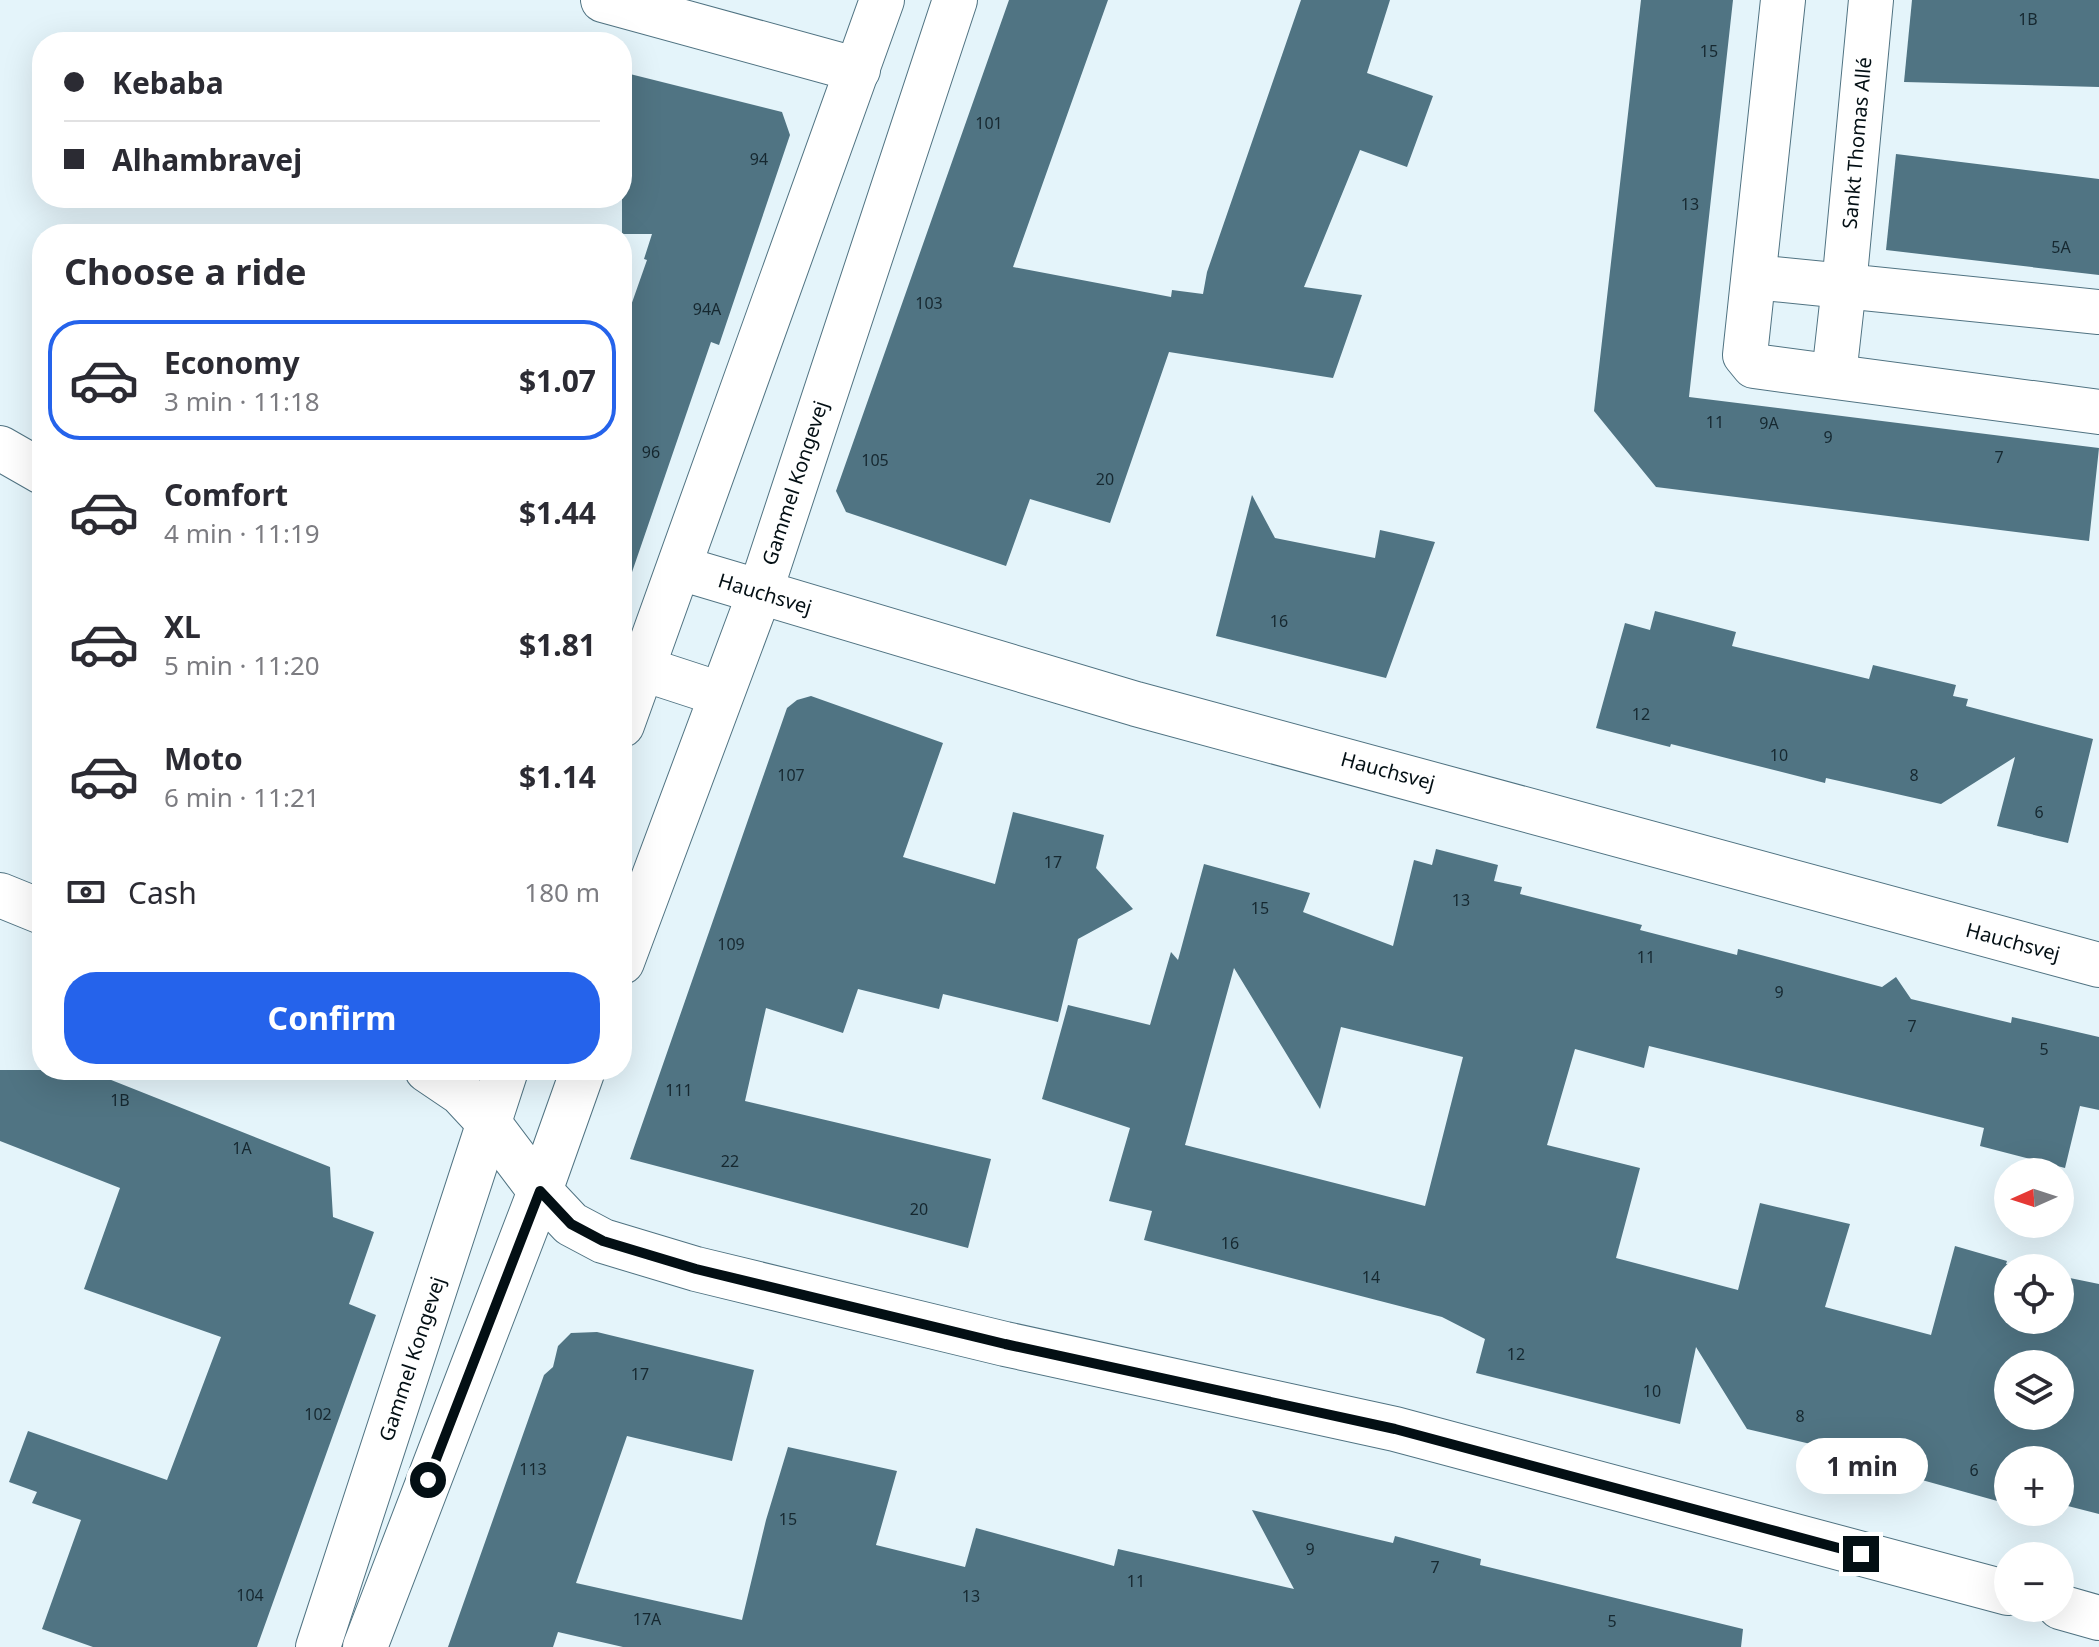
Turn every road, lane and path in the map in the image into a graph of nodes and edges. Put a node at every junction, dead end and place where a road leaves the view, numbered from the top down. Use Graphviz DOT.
graph roads {
  1 [pos="603,0"];
  2 [pos="882,0"];
  3 [pos="955,0"];
  4 [pos="1783,0"];
  5 [pos="1871,0"];
  6 [pos="858,70"];
  7 [pos="1754,277"];
  8 [pos="1844,286"];
  9 [pos="2099,312"];
  10 [pos="1834,375"];
  11 [pos="2099,412"];
  12 [pos="0,448"];
  13 [pos="32,466"];
  14 [pos="680,568"];
  15 [pos="760,592"];
  16 [pos="632,665"];
  17 [pos="720,694"];
  18 [pos="0,895"];
  19 [pos="32,908"];
  20 [pos="632,935"];
  21 [pos="2099,965"];
  22 [pos="442,1080"];
  23 [pos="503,1080"];
  24 [pos="579,1080"];
  25 [pos="488,1122"];
  26 [pos="540,1191"];
  27 [pos="1994,1589"];
  28 [pos="2074,1611"];
  29 [pos="2099,1618"];
  30 [pos="318,1647"];
  31 [pos="365,1647"];
  1 -- 6 [label="street"];
  2 -- 6 [label="street"];
  3 -- 15 [label="street, Gammel Kongevej"];
  4 -- 7 [label="street"];
  5 -- 8 [label="street, Sankt Thomas Allé"];
  6 -- 14 [label="street"];
  7 -- 8 [label="street"];
  7 -- 10 [label="street"];
  8 -- 9 [label="street"];
  8 -- 10 [label="street, Sankt Thomas Allé"];
  10 -- 11 [label="street"];
  12 -- 13 [label="street"];
  14 -- 15 [label="street, Hauchsvej"];
  14 -- 16 [label="street"];
  15 -- 17 [label="street, Gammel Kongevej"];
  15 -- 21 [label="street, Hauchsvej"];
  16 -- 17 [label="street"];
  17 -- 20 [label="street, Gammel Kongevej"];
  18 -- 19 [label="street"];
  22 -- 25 [label="street"];
  23 -- 25 [label="street, Gammel Kongevej"];
  24 -- 26 [label="street"];
  25 -- 26 [label="street"];
  25 -- 30 [label="street, Gammel Kongevej"];
  26 -- 27 [label="street"];
  26 -- 31 [label="street"];
  28 -- 29 [label="street"];
}
